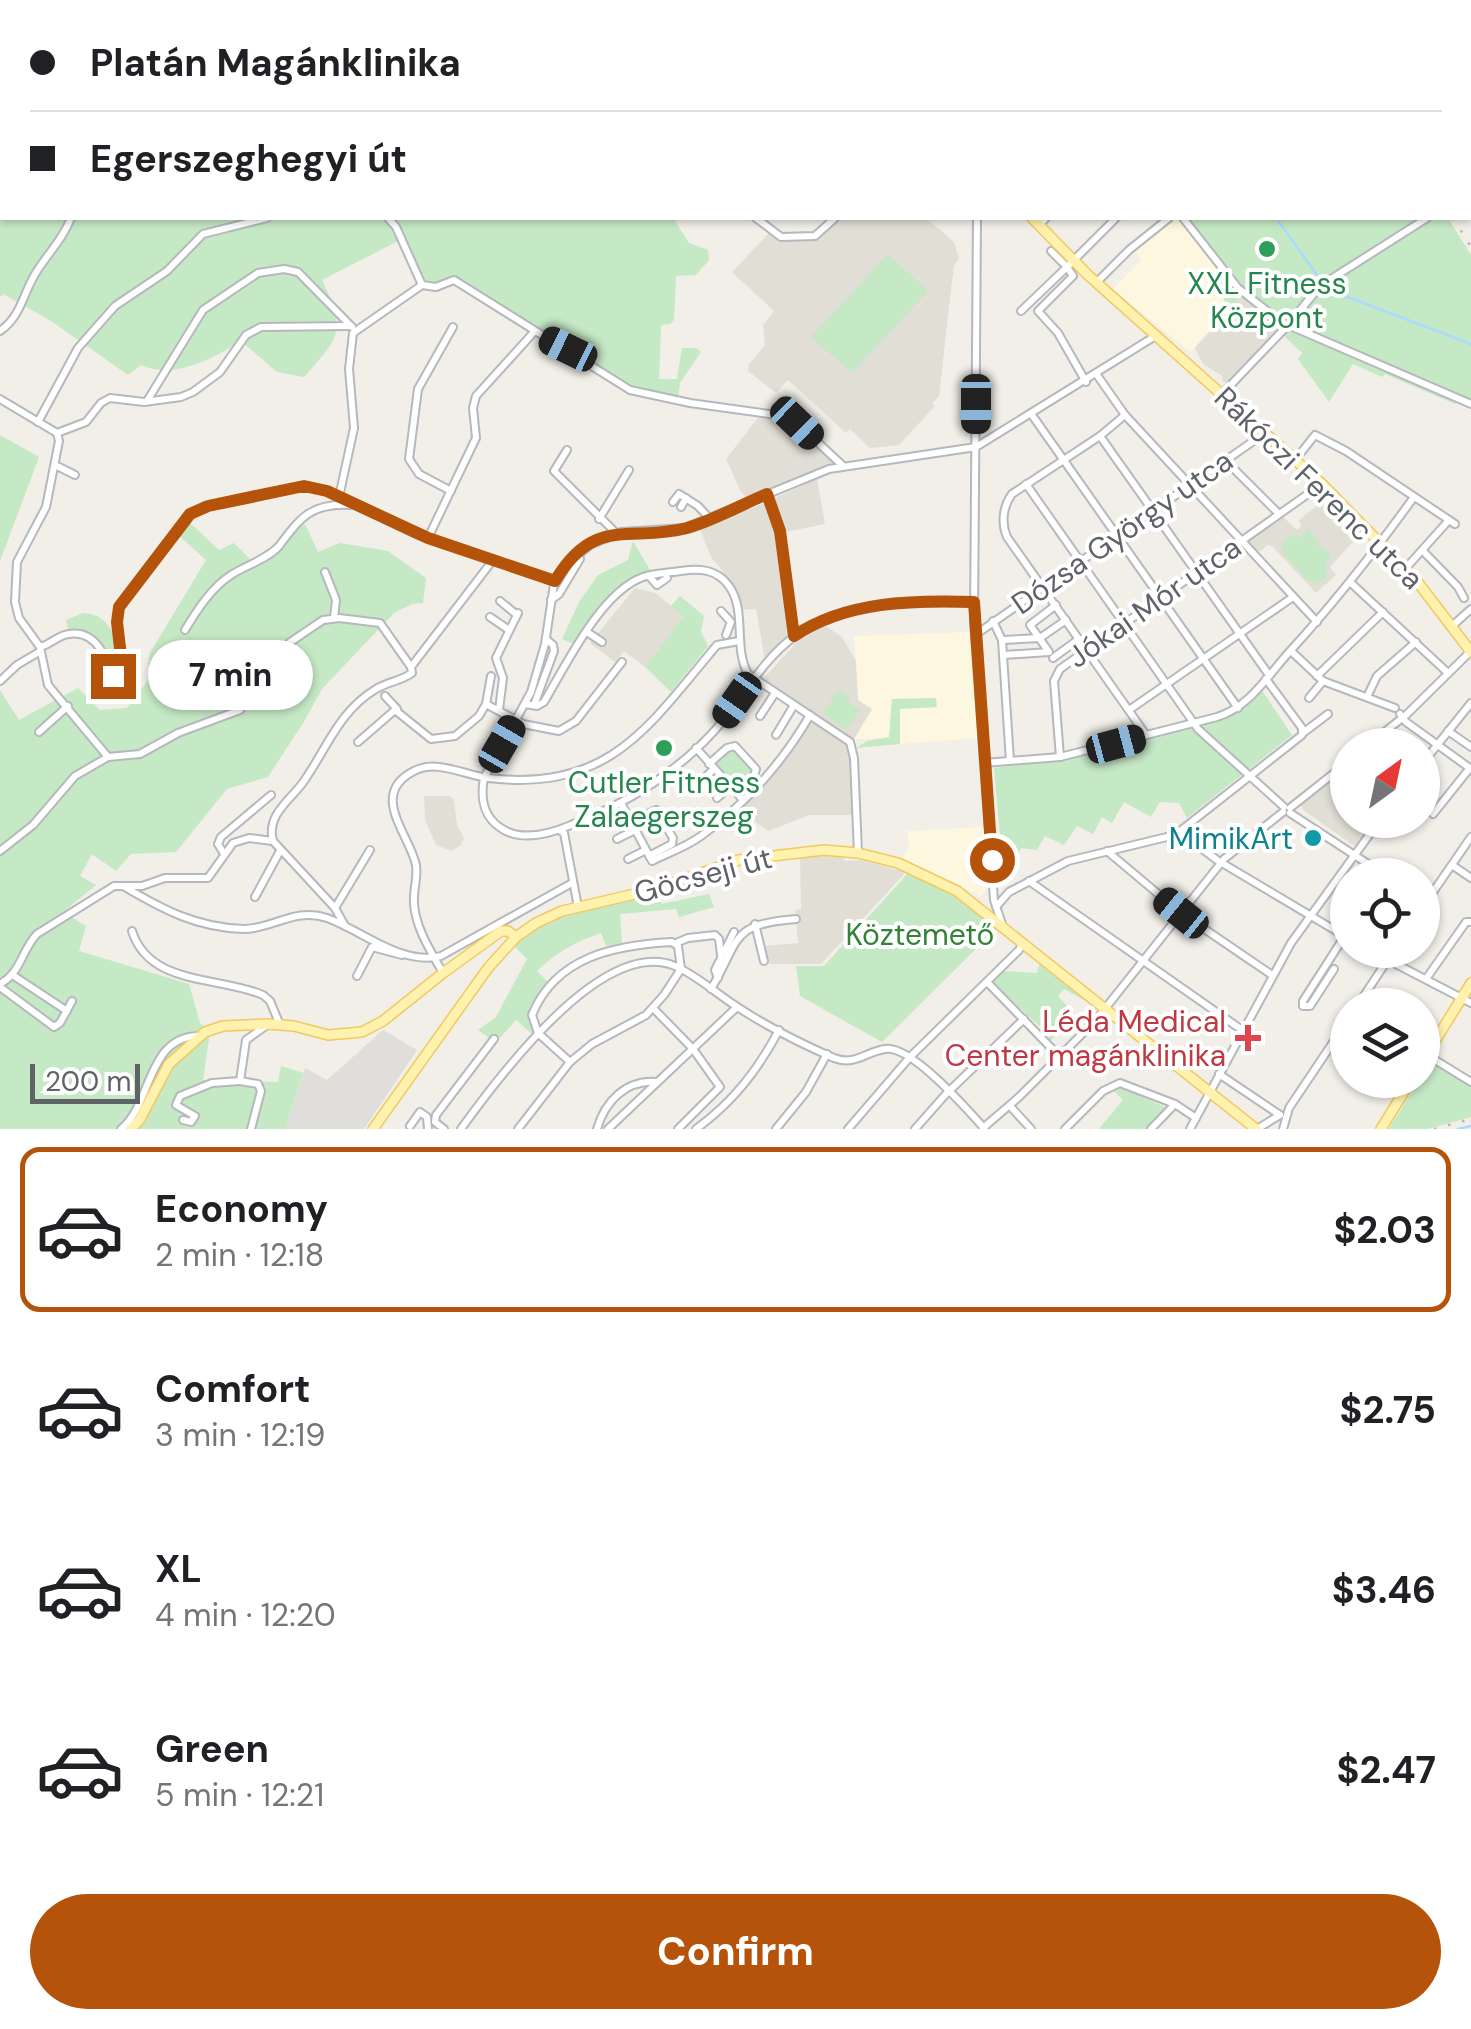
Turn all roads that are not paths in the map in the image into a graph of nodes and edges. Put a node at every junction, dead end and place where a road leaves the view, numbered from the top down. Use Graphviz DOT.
graph roads {
  1 [pos="70,220"];
  2 [pos="254,220"];
  3 [pos="390,220"];
  4 [pos="758,220"];
  5 [pos="834,220"];
  6 [pos="976,220"];
  7 [pos="1039,220"];
  8 [pos="1114,220"];
  9 [pos="1166,220"];
  10 [pos="1185,220"];
  11 [pos="1424,220"];
  12 [pos="1051,250"];
  13 [pos="1060,259"];
  14 [pos="1070,264"];
  15 [pos="1059,274"];
  16 [pos="1096,283"];
  17 [pos="422,285"];
  18 [pos="1022,312"];
  19 [pos="1288,326"];
  20 [pos="453,327"];
  21 [pos="352,330"];
  22 [pos="0,331"];
  23 [pos="534,332"];
  24 [pos="1158,336"];
  25 [pos="1097,375"];
  26 [pos="1086,382"];
  27 [pos="1223,394"];
  28 [pos="0,399"];
  29 [pos="147,401"];
  30 [pos="1471,404"];
  31 [pos="1032,415"];
  32 [pos="1125,415"];
  33 [pos="38,422"];
  34 [pos="1266,432"];
  35 [pos="57,433"];
  36 [pos="1100,436"];
  37 [pos="976,447"];
  38 [pos="566,450"];
  39 [pos="1296,459"];
  40 [pos="1063,460"];
  41 [pos="1226,460"];
  42 [pos="55,465"];
  43 [pos="843,466"];
  44 [pos="630,470"];
  45 [pos="75,476"];
  46 [pos="1026,484"];
  47 [pos="1322,484"];
  48 [pos="1190,485"];
  49 [pos="451,491"];
  50 [pos="767,494"];
  51 [pos="339,497"];
  52 [pos="1414,497"];
  53 [pos="677,504"];
  54 [pos="356,506"];
  55 [pos="1153,510"];
  56 [pos="1279,514"];
  57 [pos="599,518"];
  58 [pos="710,518"];
  59 [pos="616,533"];
  60 [pos="1116,536"];
  61 [pos="428,538"];
  62 [pos="1241,540"];
  63 [pos="1381,542"];
  64 [pos="1423,551"];
  65 [pos="580,559"];
  66 [pos="492,560"];
  67 [pos="1081,560"];
  68 [pos="1406,568"];
  69 [pos="325,572"];
  70 [pos="1196,572"];
  71 [pos="648,575"];
  72 [pos="667,578"];
  73 [pos="555,581"];
  74 [pos="1352,583"];
  75 [pos="1043,588"];
  76 [pos="1294,597"];
  77 [pos="1160,598"];
  78 [pos="500,601"];
  79 [pos="550,601"];
  80 [pos="974,602"];
  81 [pos="1469,604"];
  82 [pos="1056,605"];
  83 [pos="721,611"];
  84 [pos="1383,612"];
  85 [pos="490,617"];
  86 [pos="334,618"];
  87 [pos="1066,620"];
  88 [pos="1317,622"];
  89 [pos="991,623"];
  90 [pos="1125,623"];
  91 [pos="974,625"];
  92 [pos="1451,627"];
  93 [pos="185,630"];
  94 [pos="509,630"];
  95 [pos="587,632"];
  96 [pos="975,634"];
  97 [pos="1239,634"];
  98 [pos="726,635"];
  99 [pos="794,636"];
  100 [pos="1040,638"];
  101 [pos="1079,639"];
  102 [pos="1002,640"];
  103 [pos="740,641"];
  104 [pos="602,642"];
  105 [pos="1416,642"];
  106 [pos="40,649"];
  107 [pos="1087,650"];
  108 [pos="1291,650"];
  109 [pos="1471,652"];
  110 [pos="1003,655"];
  111 [pos="1051,655"];
  112 [pos="1202,659"];
  113 [pos="622,662"];
  114 [pos="412,666"];
  115 [pos="1060,669"];
  116 [pos="1448,673"];
  117 [pos="491,676"];
  118 [pos="1268,677"];
  119 [pos="753,678"];
  120 [pos="1320,678"];
  121 [pos="0,681"];
  122 [pos="1167,684"];
  123 [pos="776,693"];
  124 [pos="385,696"];
  125 [pos="1368,696"];
  126 [pos="1309,698"];
  127 [pos="1471,703"];
  128 [pos="486,704"];
  129 [pos="529,705"];
  130 [pos="794,705"];
  131 [pos="68,706"];
  132 [pos="1238,708"];
  133 [pos="398,710"];
  134 [pos="499,710"];
  135 [pos="1129,710"];
  136 [pos="1399,713"];
  137 [pos="1328,714"];
  138 [pos="810,715"];
  139 [pos="760,716"];
  140 [pos="1467,716"];
  141 [pos="516,721"];
  142 [pos="1194,723"];
  143 [pos="1384,728"];
  144 [pos="1418,728"];
  145 [pos="1448,731"];
  146 [pos="39,732"];
  147 [pos="1303,733"];
  148 [pos="776,734"];
  149 [pos="1146,736"];
  150 [pos="1440,741"];
  151 [pos="358,742"];
  152 [pos="1440,745"];
  153 [pos="1471,747"];
  154 [pos="696,748"];
  155 [pos="108,756"];
  156 [pos="1060,757"];
  157 [pos="1010,761"];
  158 [pos="984,763"];
  159 [pos="712,766"];
  160 [pos="1471,769"];
  161 [pos="1250,776"];
  162 [pos="1330,776"];
  163 [pos="484,778"];
  164 [pos="700,782"];
  165 [pos="753,783"];
  166 [pos="733,790"];
  167 [pos="270,795"];
  168 [pos="717,798"];
  169 [pos="742,800"];
  170 [pos="621,803"];
  171 [pos="1440,806"];
  172 [pos="1287,810"];
  173 [pos="633,826"];
  174 [pos="560,830"];
  175 [pos="1180,832"];
  176 [pos="1471,837"];
  177 [pos="1367,838"];
  178 [pos="617,839"];
  179 [pos="273,841"];
  180 [pos="280,850"];
  181 [pos="370,850"];
  182 [pos="0,852"];
  183 [pos="1107,852"];
  184 [pos="858,853"];
  185 [pos="224,854"];
  186 [pos="1355,854"];
  187 [pos="649,856"];
  188 [pos="1361,858"];
  189 [pos="628,859"];
  190 [pos="1221,863"];
  191 [pos="1452,865"];
  192 [pos="1471,878"];
  193 [pos="1028,880"];
  194 [pos="1440,882"];
  195 [pos="572,883"];
  196 [pos="122,886"];
  197 [pos="994,890"];
  198 [pos="255,896"];
  199 [pos="578,907"];
  200 [pos="334,908"];
  201 [pos="981,908"];
  202 [pos="996,908"];
  203 [pos="1181,913"];
  204 [pos="1309,916"];
  205 [pos="796,919"];
  206 [pos="756,924"];
  207 [pos="1002,924"];
  208 [pos="345,926"];
  209 [pos="1468,926"];
  210 [pos="1330,928"];
  211 [pos="132,931"];
  212 [pos="734,932"];
  213 [pos="516,938"];
  214 [pos="1023,942"];
  215 [pos="676,944"];
  216 [pos="1036,952"];
  217 [pos="403,954"];
  218 [pos="721,955"];
  219 [pos="1013,956"];
  220 [pos="434,958"];
  221 [pos="764,961"];
  222 [pos="1143,961"];
  223 [pos="1330,962"];
  224 [pos="1404,968"];
  225 [pos="680,969"];
  226 [pos="1334,969"];
  227 [pos="443,972"];
  228 [pos="1272,975"];
  229 [pos="13,976"];
  230 [pos="357,976"];
  231 [pos="718,978"];
  232 [pos="1426,979"];
  233 [pos="987,982"];
  234 [pos="1471,984"];
  235 [pos="0,986"];
  236 [pos="711,989"];
  237 [pos="1466,1000"];
  238 [pos="72,1001"];
  239 [pos="653,1008"];
  240 [pos="738,1008"];
  241 [pos="1105,1009"];
  242 [pos="67,1011"];
  243 [pos="1024,1019"];
  244 [pos="268,1024"];
  245 [pos="280,1024"];
  246 [pos="779,1030"];
  247 [pos="1242,1030"];
  248 [pos="538,1032"];
  249 [pos="198,1036"];
  250 [pos="494,1038"];
  251 [pos="1440,1039"];
  252 [pos="1330,1047"];
  253 [pos="694,1049"];
  254 [pos="827,1054"];
  255 [pos="910,1057"];
  256 [pos="1060,1057"];
  257 [pos="570,1062"];
  258 [pos="1440,1066"];
  259 [pos="1219,1074"];
  260 [pos="240,1082"];
  261 [pos="1471,1082"];
  262 [pos="658,1083"];
  263 [pos="949,1091"];
  264 [pos="1209,1092"];
  265 [pos="1401,1098"];
  266 [pos="1175,1104"];
  267 [pos="1010,1106"];
  268 [pos="1289,1108"];
  269 [pos="1280,1115"];
  270 [pos="1196,1118"];
  271 [pos="184,1120"];
  272 [pos="410,1126"];
  273 [pos="680,1128"];
  274 [pos="983,1128"];
  275 [pos="120,1129"];
  276 [pos="131,1129"];
  277 [pos="252,1129"];
  278 [pos="373,1129"];
  279 [pos="428,1129"];
  280 [pos="444,1129"];
  281 [pos="461,1129"];
  282 [pos="518,1129"];
  283 [pos="597,1129"];
  284 [pos="608,1129"];
  285 [pos="696,1129"];
  286 [pos="776,1129"];
  287 [pos="848,1129"];
  288 [pos="916,1129"];
  289 [pos="1031,1129"];
  290 [pos="1064,1129"];
  291 [pos="1150,1129"];
  292 [pos="1190,1129"];
  293 [pos="1256,1129"];
  294 [pos="1283,1129"];
  295 [pos="1381,1129"];
  1 -- 22 [label="street"];
  2 -- 33 [label="street"];
  3 -- 17 [label="street"];
  4 -- 5 [label="street"];
  6 -- 37 [label="street"];
  7 -- 14 [label="main road, Rákóczi Ferenc utca"];
  8 -- 14 [label="street"];
  9 -- 16 [label="street"];
  10 -- 19 [label="street"];
  11 -- 19 [label="street"];
  12 -- 13 [label="street"];
  13 -- 14 [label="street"];
  13 -- 15 [label="street"];
  14 -- 15 [label="street"];
  14 -- 16 [label="main road, Rákóczi Ferenc utca"];
  14 -- 26 [label="street"];
  15 -- 18 [label="street"];
  16 -- 24 [label="main road, Rákóczi Ferenc utca"];
  17 -- 21 [label="street"];
  17 -- 23 [label="street"];
  19 -- 27 [label="street"];
  19 -- 30 [label="street"];
  20 -- 49 [label="street"];
  21 -- 29 [label="street"];
  21 -- 29 [label="street"];
  21 -- 51 [label="street"];
  23 -- 43 [label="street"];
  23 -- 49 [label="street"];
  24 -- 25 [label="street"];
  24 -- 27 [label="main road, Rákóczi Ferenc utca"];
  25 -- 26 [label="street"];
  25 -- 32 [label="street"];
  26 -- 31 [label="street"];
  27 -- 34 [label="main road, Rákóczi Ferenc utca"];
  28 -- 33 [label="street"];
  29 -- 35 [label="street"];
  31 -- 37 [label="street"];
  31 -- 40 [label="street"];
  32 -- 36 [label="street"];
  32 -- 48 [label="street"];
  33 -- 35 [label="street"];
  34 -- 39 [label="main road, Rákóczi Ferenc utca"];
  34 -- 41 [label="street, Dózsa György utca"];
  35 -- 42 [label="street"];
  36 -- 40 [label="street"];
  36 -- 55 [label="street"];
  37 -- 43 [label="street"];
  37 -- 80 [label="street"];
  38 -- 57 [label="street"];
  39 -- 47 [label="main road, Rákóczi Ferenc utca"];
  39 -- 52 [label="street"];
  40 -- 46 [label="street"];
  40 -- 60 [label="street"];
  41 -- 48 [label="street, Dózsa György utca"];
  41 -- 56 [label="street"];
  42 -- 45 [label="street"];
  42 -- 106 [label="street"];
  43 -- 50 [label="street"];
  44 -- 57 [label="street"];
  46 -- 67 [label="street"];
  46 -- 75 [label="street"];
  47 -- 56 [label="street, Jókai Mór utca"];
  47 -- 63 [label="main road, Rákóczi Ferenc utca"];
  48 -- 55 [label="street, Dózsa György utca"];
  48 -- 62 [label="street"];
  49 -- 61 [label="street"];
  50 -- 58 [label="street"];
  50 -- 99 [label="street"];
  51 -- 54 [label="street"];
  51 -- 106 [label="street"];
  52 -- 63 [label="street"];
  52 -- 64 [label="street"];
  53 -- 58 [label="street"];
  54 -- 61 [label="street"];
  54 -- 93 [label="street"];
  55 -- 60 [label="street, Dózsa György utca"];
  55 -- 70 [label="street"];
  56 -- 62 [label="street, Jókai Mór utca"];
  57 -- 59 [label="street"];
  58 -- 59 [label="street"];
  59 -- 65 [label="street"];
  60 -- 67 [label="street, Dózsa György utca"];
  60 -- 77 [label="street"];
  61 -- 66 [label="street"];
  62 -- 70 [label="street, Jókai Mór utca"];
  62 -- 76 [label="street"];
  63 -- 68 [label="main road, Rákóczi Ferenc utca"];
  63 -- 74 [label="street"];
  64 -- 68 [label="street"];
  64 -- 81 [label="street"];
  65 -- 73 [label="street"];
  65 -- 79 [label="street"];
  66 -- 73 [label="street"];
  66 -- 114 [label="street"];
  67 -- 75 [label="street, Dózsa György utca"];
  67 -- 90 [label="street"];
  68 -- 92 [label="main road, Rákóczi Ferenc utca"];
  69 -- 86 [label="street"];
  70 -- 77 [label="street, Jókai Mór utca"];
  70 -- 97 [label="street"];
  71 -- 72 [label="street"];
  71 -- 95 [label="street"];
  71 -- 103 [label="street"];
  73 -- 79 [label="street"];
  74 -- 84 [label="street"];
  74 -- 88 [label="street"];
  75 -- 82 [label="street"];
  75 -- 89 [label="street, Dózsa György utca"];
  76 -- 88 [label="street"];
  76 -- 97 [label="street"];
  77 -- 90 [label="street, Jókai Mór utca"];
  77 -- 112 [label="street"];
  78 -- 94 [label="street"];
  79 -- 129 [label="street"];
  80 -- 91 [label="street"];
  80 -- 99 [label="street"];
  81 -- 92 [label="street"];
  82 -- 87 [label="street"];
  82 -- 100 [label="street"];
  83 -- 98 [label="street"];
  84 -- 105 [label="street"];
  84 -- 120 [label="street"];
  85 -- 94 [label="street"];
  86 -- 114 [label="street"];
  86 -- 155 [label="street"];
  87 -- 100 [label="street"];
  87 -- 101 [label="street"];
  88 -- 108 [label="street"];
  89 -- 91 [label="street, Dózsa György utca"];
  89 -- 96 [label="street"];
  89 -- 102 [label="street"];
  90 -- 107 [label="street, Jókai Mór utca"];
  90 -- 122 [label="street"];
  91 -- 96 [label="street"];
  92 -- 109 [label="main road, Rákóczi Ferenc utca"];
  94 -- 134 [label="street"];
  95 -- 104 [label="street"];
  95 -- 129 [label="street"];
  96 -- 158 [label="street"];
  97 -- 112 [label="street"];
  97 -- 118 [label="street"];
  99 -- 119 [label="street"];
  100 -- 102 [label="street"];
  100 -- 111 [label="street"];
  101 -- 107 [label="street"];
  101 -- 111 [label="street"];
  102 -- 110 [label="street"];
  103 -- 119 [label="street"];
  103 -- 163 [label="street"];
  105 -- 116 [label="street"];
  105 -- 125 [label="street"];
  106 -- 121 [label="street"];
  106 -- 131 [label="street"];
  107 -- 115 [label="street, Jókai Mór utca"];
  107 -- 135 [label="street"];
  108 -- 118 [label="street"];
  108 -- 120 [label="street"];
  109 -- 116 [label="street"];
  110 -- 111 [label="street"];
  110 -- 157 [label="street"];
  111 -- 115 [label="street"];
  112 -- 122 [label="street"];
  112 -- 132 [label="street"];
  113 -- 141 [label="street"];
  114 -- 179 [label="street"];
  115 -- 156 [label="street, Jókai Mór utca"];
  116 -- 136 [label="street"];
  117 -- 128 [label="street"];
  118 -- 132 [label="street"];
  118 -- 147 [label="street"];
  119 -- 123 [label="street"];
  119 -- 154 [label="street"];
  120 -- 125 [label="street"];
  120 -- 126 [label="street"];
  122 -- 135 [label="street"];
  122 -- 142 [label="street"];
  123 -- 130 [label="street"];
  123 -- 139 [label="street"];
  124 -- 133 [label="street"];
  125 -- 136 [label="street"];
  127 -- 140 [label="street"];
  128 -- 133 [label="street"];
  128 -- 134 [label="street"];
  129 -- 141 [label="street"];
  130 -- 138 [label="street"];
  130 -- 148 [label="street"];
  131 -- 146 [label="street"];
  131 -- 155 [label="street"];
  132 -- 142 [label="street"];
  133 -- 151 [label="street"];
  134 -- 141 [label="street"];
  135 -- 149 [label="street"];
  136 -- 143 [label="street"];
  136 -- 144 [label="street"];
  137 -- 147 [label="street"];
  138 -- 165 [label="street"];
  138 -- 184 [label="street"];
  140 -- 145 [label="street"];
  141 -- 163 [label="street"];
  142 -- 149 [label="street"];
  142 -- 161 [label="street"];
  145 -- 150 [label="street"];
  145 -- 153 [label="street"];
  147 -- 161 [label="street"];
  149 -- 156 [label="street"];
  152 -- 160 [label="street"];
  154 -- 159 [label="street"];
  154 -- 170 [label="street"];
  155 -- 182 [label="street"];
  156 -- 157 [label="street"];
  157 -- 158 [label="street"];
  158 -- 197 [label="street"];
  159 -- 164 [label="street"];
  159 -- 165 [label="street"];
  159 -- 166 [label="street"];
  160 -- 171 [label="street"];
  161 -- 172 [label="street"];
  161 -- 175 [label="street"];
  162 -- 172 [label="street"];
  163 -- 174 [label="street"];
  163 -- 220 [label="street"];
  165 -- 166 [label="street"];
  165 -- 169 [label="street"];
  166 -- 168 [label="street"];
  166 -- 169 [label="street"];
  167 -- 185 [label="street"];
  169 -- 187 [label="street"];
  170 -- 173 [label="street"];
  170 -- 174 [label="street"];
  172 -- 186 [label="street"];
  172 -- 190 [label="street"];
  173 -- 178 [label="street"];
  173 -- 187 [label="street"];
  173 -- 187 [label="street"];
  174 -- 195 [label="street"];
  175 -- 183 [label="street"];
  175 -- 190 [label="street"];
  176 -- 191 [label="street"];
  177 -- 186 [label="street"];
  179 -- 180 [label="street"];
  179 -- 185 [label="street"];
  180 -- 198 [label="street"];
  180 -- 200 [label="street"];
  181 -- 200 [label="street"];
  183 -- 193 [label="street"];
  183 -- 203 [label="street"];
  184 -- 199 [label="main road, Göcseji út"];
  184 -- 201 [label="main road, Göcseji út"];
  185 -- 196 [label="street"];
  186 -- 188 [label="street"];
  186 -- 204 [label="street"];
  187 -- 189 [label="street"];
  190 -- 203 [label="street"];
  190 -- 204 [label="street"];
  191 -- 192 [label="street"];
  191 -- 194 [label="street"];
  193 -- 202 [label="street"];
  193 -- 222 [label="street"];
  195 -- 199 [label="street"];
  195 -- 220 [label="street"];
  196 -- 208 [label="street"];
  196 -- 229 [label="street"];
  197 -- 201 [label="street"];
  197 -- 202 [label="street"];
  199 -- 213 [label="main road, Göcseji út"];
  200 -- 208 [label="street"];
  201 -- 207 [label="main road, Göcseji út"];
  202 -- 207 [label="street"];
  203 -- 222 [label="street"];
  203 -- 228 [label="street"];
  204 -- 210 [label="street"];
  204 -- 228 [label="street"];
  205 -- 206 [label="street"];
  206 -- 221 [label="street"];
  206 -- 231 [label="street"];
  207 -- 214 [label="main road, Göcseji út"];
  208 -- 217 [label="street"];
  209 -- 232 [label="street"];
  211 -- 245 [label="street"];
  212 -- 218 [label="street"];
  213 -- 227 [label="main road, Göcseji út"];
  213 -- 278 [label="main road"];
  214 -- 216 [label="main road, Göcseji út"];
  214 -- 219 [label="street"];
  215 -- 218 [label="street"];
  215 -- 225 [label="street"];
  215 -- 248 [label="street"];
  216 -- 219 [label="street"];
  216 -- 241 [label="main road, Göcseji út"];
  217 -- 220 [label="street"];
  217 -- 230 [label="street"];
  218 -- 231 [label="street"];
  219 -- 233 [label="street"];
  220 -- 227 [label="street"];
  222 -- 241 [label="street"];
  222 -- 247 [label="street"];
  223 -- 226 [label="street"];
  224 -- 232 [label="street"];
  225 -- 236 [label="street"];
  225 -- 239 [label="street"];
  225 -- 248 [label="street"];
  227 -- 245 [label="main road"];
  228 -- 247 [label="street"];
  229 -- 235 [label="street"];
  229 -- 242 [label="street"];
  231 -- 236 [label="street"];
  232 -- 237 [label="street"];
  233 -- 243 [label="street"];
  233 -- 255 [label="street"];
  234 -- 237 [label="main road"];
  235 -- 242 [label="street"];
  236 -- 240 [label="street"];
  237 -- 251 [label="main road"];
  238 -- 242 [label="street"];
  239 -- 253 [label="street"];
  239 -- 257 [label="street"];
  240 -- 246 [label="street"];
  240 -- 253 [label="street"];
  241 -- 256 [label="street"];
  241 -- 264 [label="main road, Göcseji út"];
  243 -- 256 [label="street"];
  243 -- 263 [label="street"];
  244 -- 245 [label="main road"];
  244 -- 249 [label="main road"];
  244 -- 260 [label="street"];
  246 -- 254 [label="street"];
  246 -- 285 [label="street"];
  247 -- 259 [label="street"];
  248 -- 257 [label="street"];
  248 -- 281 [label="street"];
  249 -- 275 [label="street"];
  249 -- 276 [label="main road"];
  250 -- 280 [label="street"];
  252 -- 268 [label="street"];
  253 -- 262 [label="street"];
  253 -- 273 [label="street"];
  254 -- 255 [label="street"];
  254 -- 286 [label="street"];
  255 -- 263 [label="street"];
  255 -- 287 [label="street"];
  256 -- 267 [label="street"];
  257 -- 282 [label="street"];
  258 -- 261 [label="street"];
  259 -- 264 [label="street"];
  259 -- 269 [label="street"];
  260 -- 271 [label="street"];
  260 -- 277 [label="street"];
  262 -- 283 [label="street"];
  262 -- 284 [label="street"];
  263 -- 274 [label="street"];
  263 -- 288 [label="street"];
  264 -- 270 [label="street"];
  264 -- 293 [label="main road, Göcseji út"];
  265 -- 295 [label="main road"];
  266 -- 270 [label="street"];
  266 -- 290 [label="street"];
  266 -- 291 [label="street"];
  267 -- 274 [label="street"];
  267 -- 289 [label="street"];
  268 -- 269 [label="street"];
  268 -- 294 [label="street"];
  269 -- 293 [label="street"];
  270 -- 292 [label="street"];
  272 -- 279 [label="street"];
}
